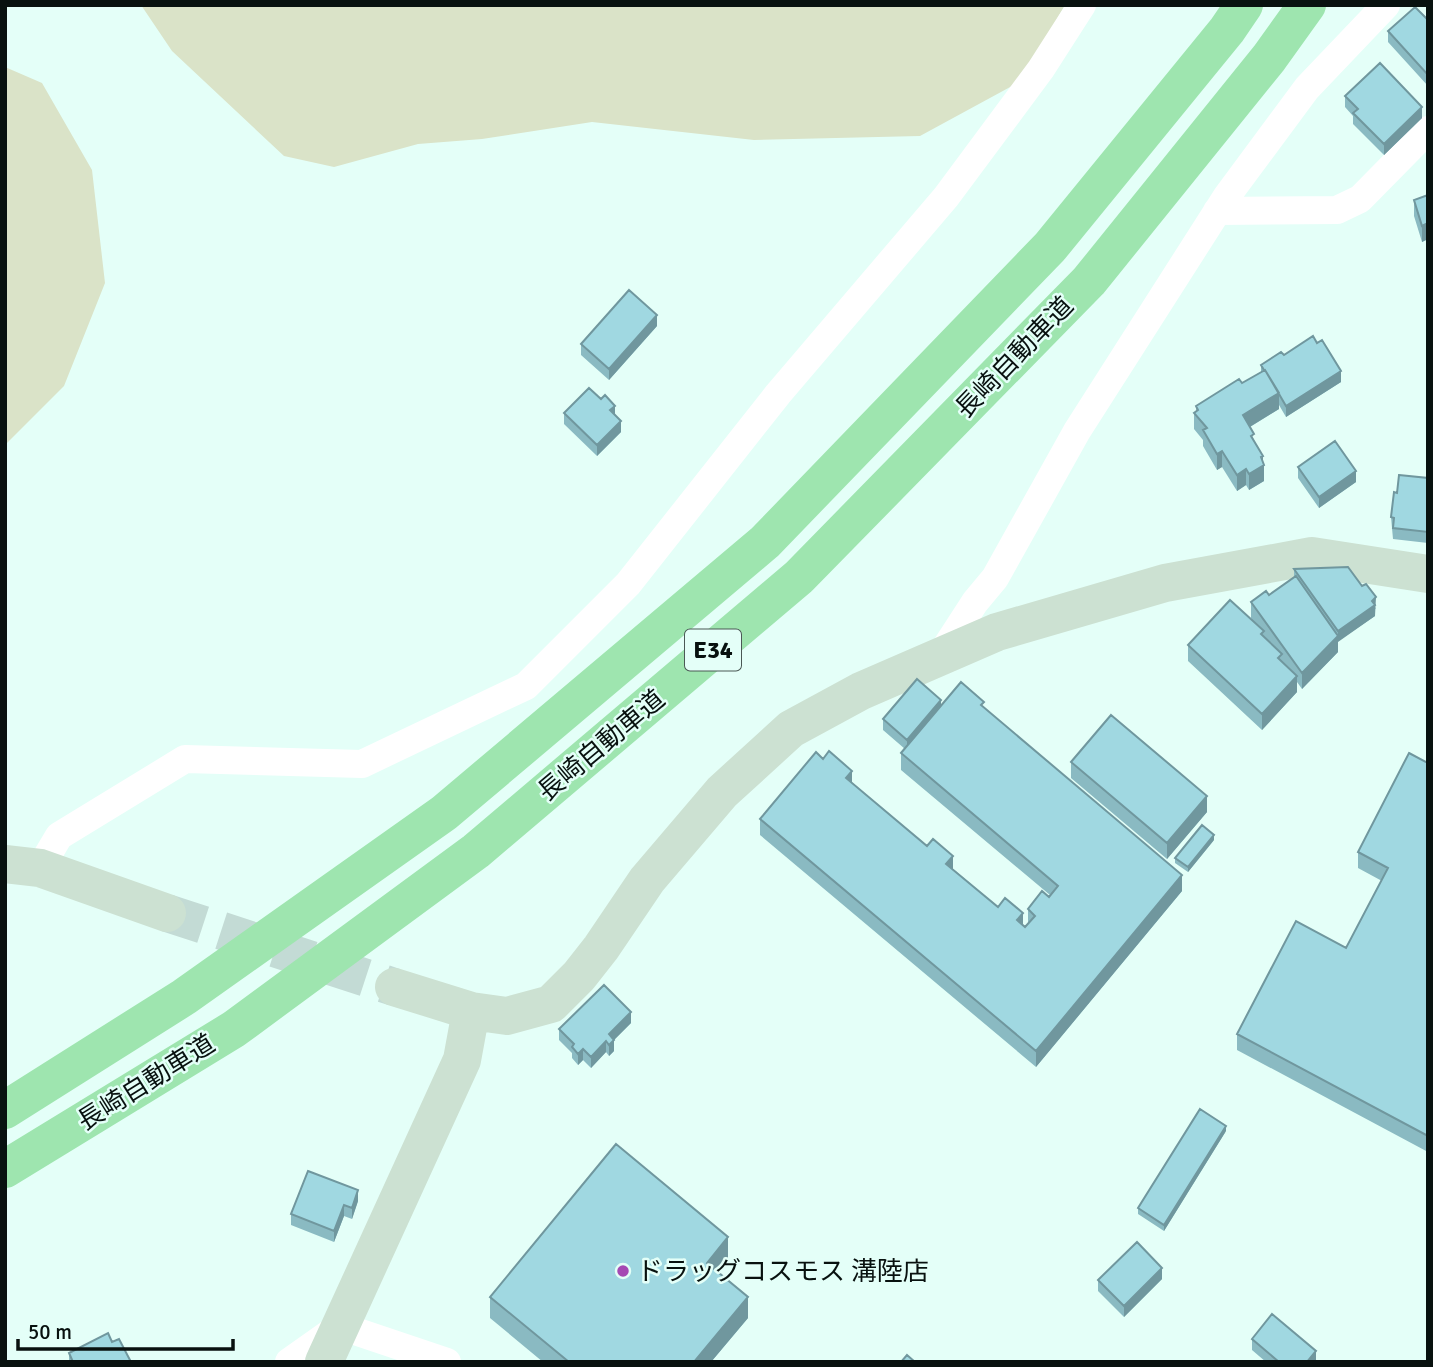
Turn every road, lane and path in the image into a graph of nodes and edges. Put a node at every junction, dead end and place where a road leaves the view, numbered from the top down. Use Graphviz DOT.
graph roads {
  1 [pos="1082,5"];
  2 [pos="1244,5"];
  3 [pos="1307,5"];
  4 [pos="1386,5"];
  5 [pos="1428,130"];
  6 [pos="1217,211"];
  7 [pos="1428,574"];
  8 [pos="940,656"];
  9 [pos="23,866"];
  10 [pos="167,913"];
  11 [pos="394,987"];
  12 [pos="471,1012"];
  13 [pos="5,1110"];
  14 [pos="5,1168"];
  15 [pos="340,1326"];
  16 [pos="289,1362"];
  17 [pos="324,1362"];
  18 [pos="447,1362"];
  1 -- 9 [label="street"];
  2 -- 13 [label="highway, 長崎自動車道 / E34"];
  3 -- 14 [label="highway, 長崎自動車道 / E34"];
  4 -- 6 [label="street"];
  5 -- 6 [label="street"];
  6 -- 8 [label="street"];
  7 -- 8 [label="street"];
  8 -- 12 [label="street"];
  9 -- 10 [label="street"];
  11 -- 12 [label="street"];
  12 -- 15 [label="street"];
  15 -- 16 [label="street"];
  15 -- 17 [label="street"];
  15 -- 18 [label="street"];
}
